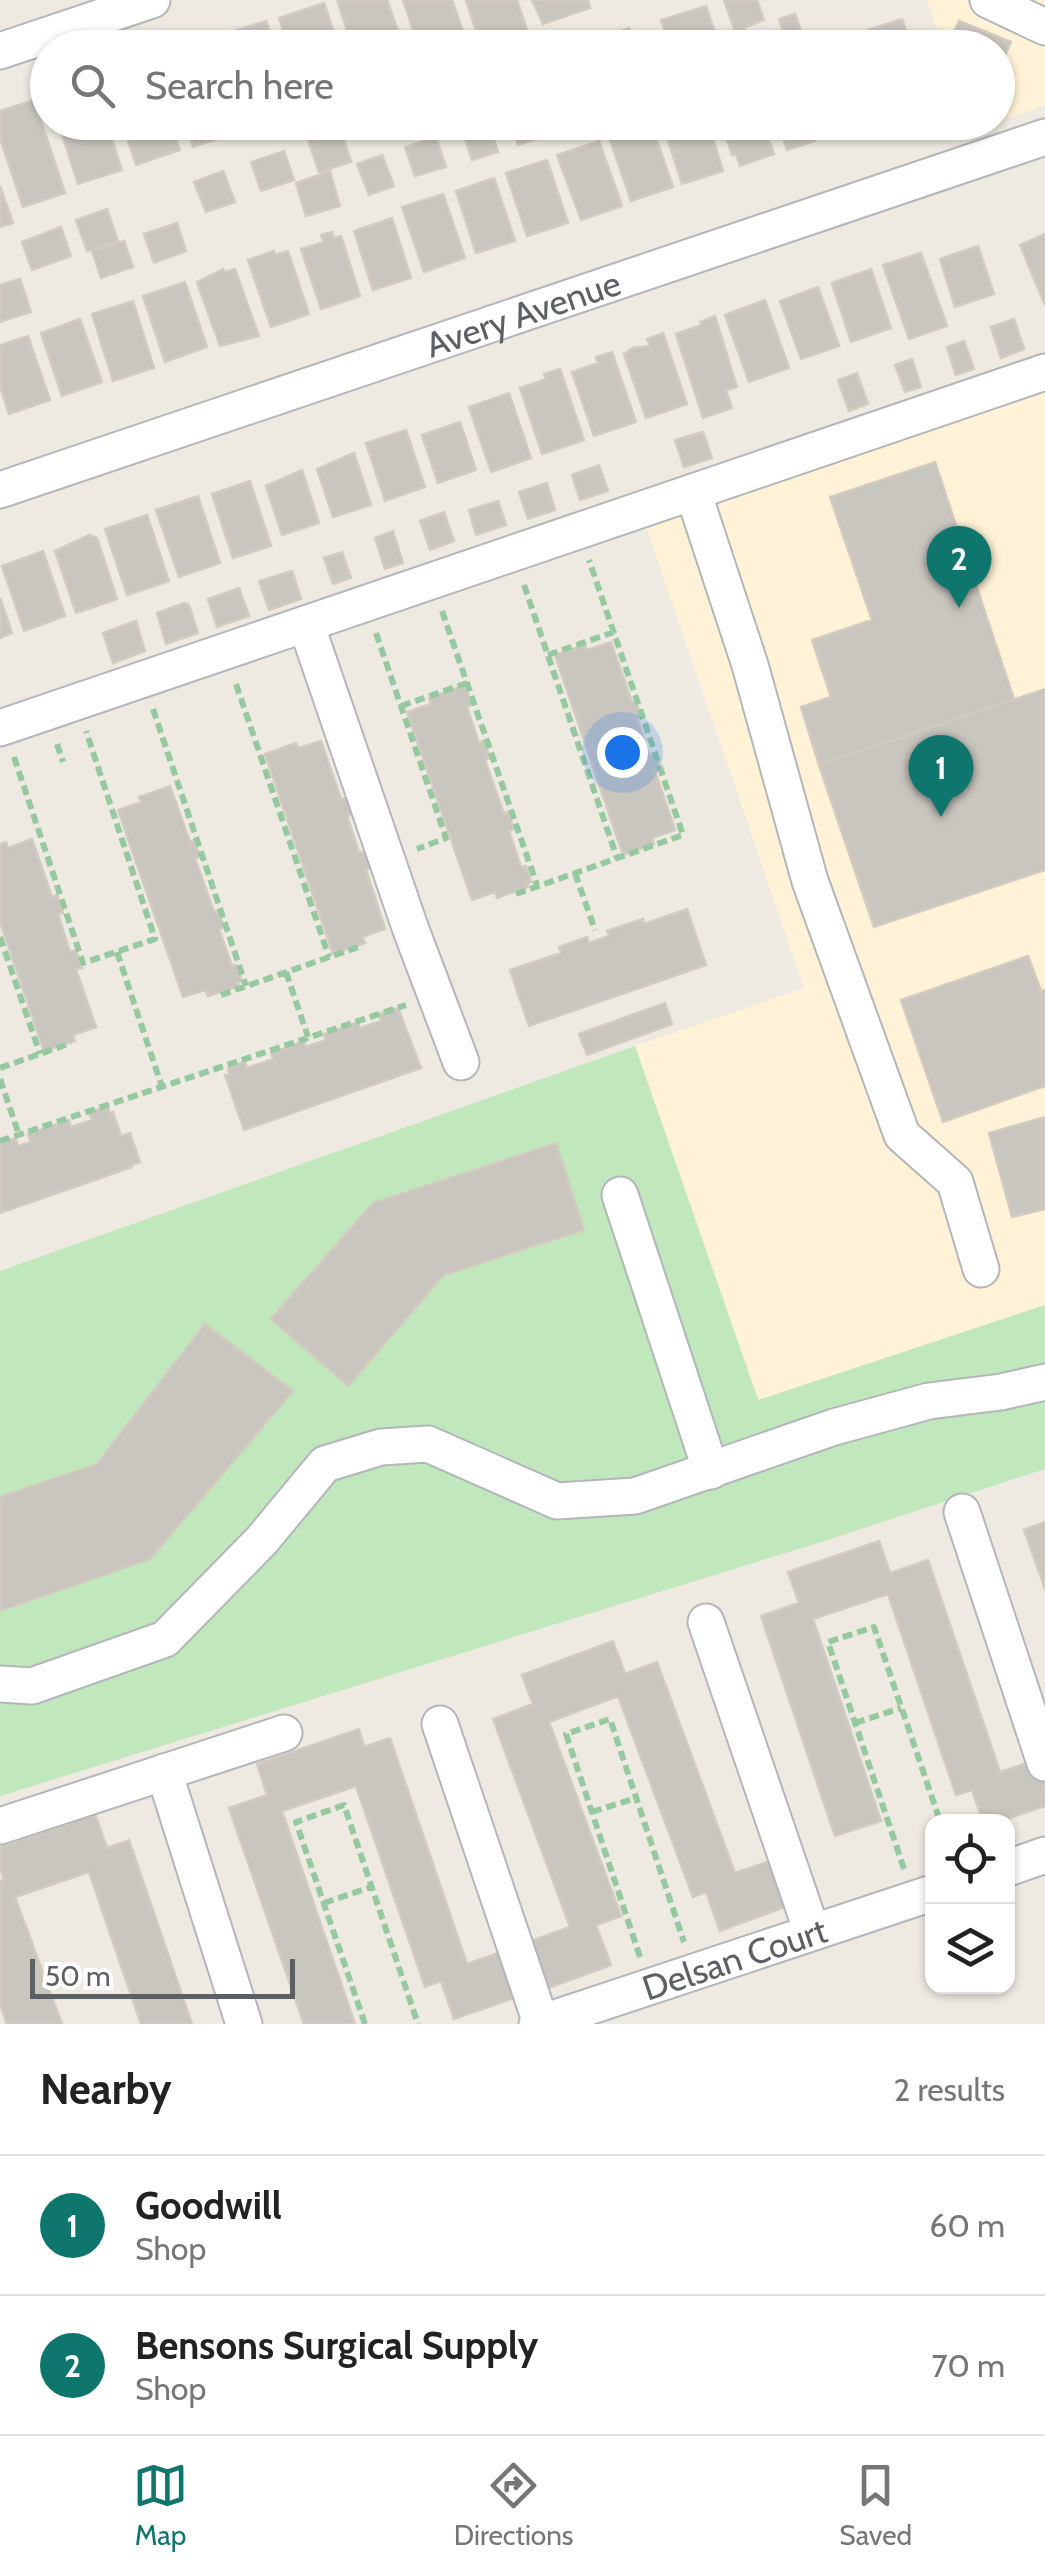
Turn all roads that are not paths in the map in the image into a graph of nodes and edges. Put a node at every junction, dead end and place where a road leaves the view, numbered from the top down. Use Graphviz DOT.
graph roads {
  1 [pos="152,0"];
  2 [pos="988,0"];
  3 [pos="1045,27"];
  4 [pos="63,30"];
  5 [pos="30,41"];
  6 [pos="0,51"];
  7 [pos="1045,137"];
  8 [pos="1045,372"];
  9 [pos="0,490"];
  10 [pos="693,492"];
  11 [pos="306,624"];
  12 [pos="0,728"];
  13 [pos="462,1062"];
  14 [pos="620,1195"];
  15 [pos="981,1269"];
  16 [pos="1045,1382"];
  17 [pos="711,1471"];
  18 [pos="962,1512"];
  19 [pos="706,1622"];
  20 [pos="0,1684"];
  21 [pos="440,1724"];
  22 [pos="284,1733"];
  23 [pos="1045,1762"];
  24 [pos="164,1772"];
  25 [pos="0,1826"];
  26 [pos="1045,1855"];
  27 [pos="1015,1866"];
  28 [pos="920,1886"];
  29 [pos="812,1932"];
  30 [pos="244,2024"];
  31 [pos="539,2024"];
  1 -- 4 [label="street"];
  2 -- 3 [label="street"];
  5 -- 6 [label="street"];
  7 -- 9 [label="street, Avery Avenue"];
  8 -- 10 [label="street"];
  10 -- 11 [label="street"];
  10 -- 15 [label="street"];
  11 -- 12 [label="street"];
  11 -- 13 [label="street"];
  14 -- 17 [label="street"];
  16 -- 17 [label="street"];
  17 -- 20 [label="street"];
  18 -- 23 [label="street"];
  19 -- 29 [label="street"];
  21 -- 31 [label="street"];
  22 -- 24 [label="street"];
  24 -- 25 [label="street"];
  24 -- 30 [label="street"];
  26 -- 27 [label="street"];
  28 -- 29 [label="street, Delsan Court"];
  29 -- 31 [label="street, Delsan Court"];
}
